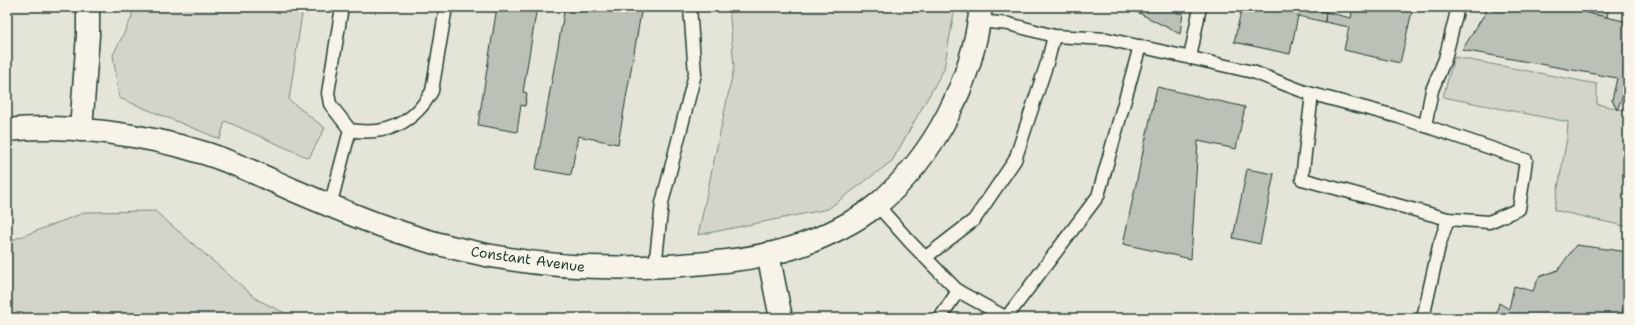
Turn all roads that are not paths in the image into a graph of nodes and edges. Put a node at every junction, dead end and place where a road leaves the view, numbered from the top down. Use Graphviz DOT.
graph roads {
  1 [pos="88,7"];
  2 [pos="342,7"];
  3 [pos="446,7"];
  4 [pos="690,7"];
  5 [pos="1200,7"];
  6 [pos="1458,7"];
  7 [pos="980,14"];
  8 [pos="1054,36"];
  9 [pos="1140,46"];
  10 [pos="1190,58"];
  11 [pos="1312,94"];
  12 [pos="1425,126"];
  13 [pos="7,130"];
  14 [pos="81,130"];
  15 [pos="350,130"];
  16 [pos="877,205"];
  17 [pos="330,206"];
  18 [pos="1448,219"];
  19 [pos="768,254"];
  20 [pos="926,257"];
  21 [pos="655,267"];
  22 [pos="958,291"];
  23 [pos="781,318"];
  24 [pos="940,318"];
  25 [pos="1007,318"];
  26 [pos="1423,318"];
  1 -- 14 [label="street"];
  2 -- 15 [label="lane"];
  3 -- 15 [label="lane"];
  4 -- 21 [label="lane"];
  5 -- 10 [label="lane"];
  6 -- 12 [label="lane"];
  7 -- 8 [label="lane"];
  7 -- 16 [label="street, Constant Avenue"];
  8 -- 9 [label="lane"];
  8 -- 20 [label="lane"];
  9 -- 10 [label="lane"];
  9 -- 25 [label="lane"];
  10 -- 11 [label="lane"];
  11 -- 12 [label="lane"];
  11 -- 18 [label="lane"];
  12 -- 18 [label="lane"];
  13 -- 14 [label="street, Constant Avenue"];
  14 -- 17 [label="street, Constant Avenue"];
  15 -- 17 [label="lane"];
  16 -- 19 [label="street, Constant Avenue"];
  16 -- 20 [label="lane"];
  17 -- 21 [label="street, Constant Avenue"];
  18 -- 26 [label="lane"];
  19 -- 21 [label="street, Constant Avenue"];
  19 -- 23 [label="street"];
  20 -- 22 [label="lane"];
  22 -- 24 [label="lane"];
  22 -- 25 [label="lane"];
}
